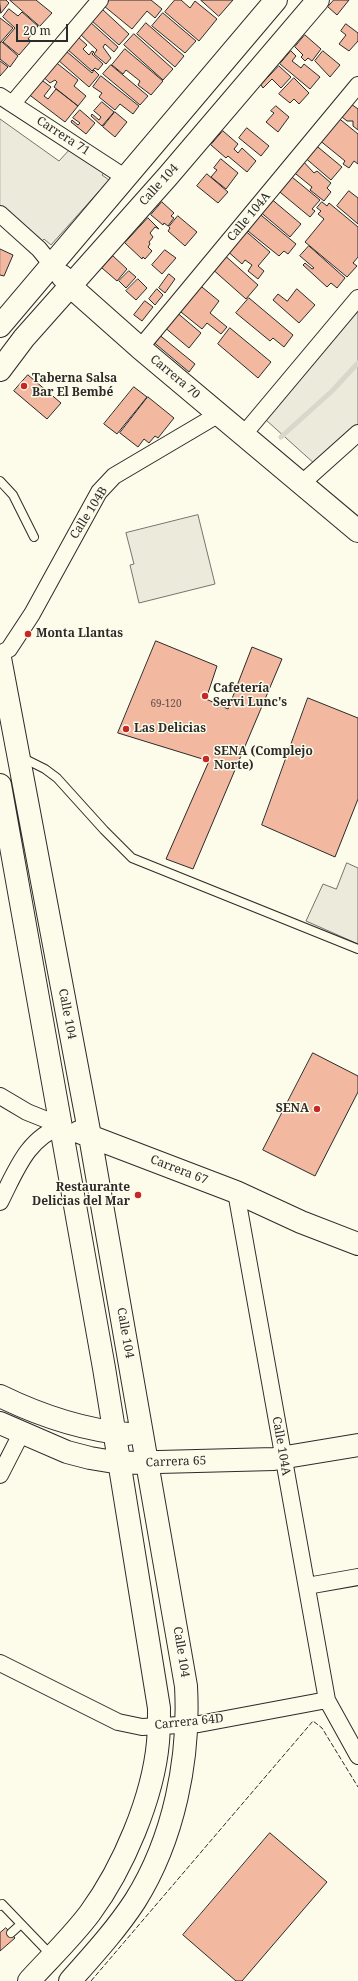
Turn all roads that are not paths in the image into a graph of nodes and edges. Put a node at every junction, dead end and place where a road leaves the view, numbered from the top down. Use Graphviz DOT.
graph roads {
  1 [pos="100,0"];
  2 [pos="276,0"];
  3 [pos="318,0"];
  4 [pos="358,85"];
  5 [pos="6,100"];
  6 [pos="126,178"];
  7 [pos="0,214"];
  8 [pos="52,264"];
  9 [pos="72,285"];
  10 [pos="358,298"];
  11 [pos="0,326"];
  12 [pos="140,348"];
  13 [pos="0,370"];
  14 [pos="219,414"];
  15 [pos="358,433"];
  16 [pos="244,434"];
  17 [pos="0,481"];
  18 [pos="301,484"];
  19 [pos="358,531"];
  20 [pos="34,537"];
  21 [pos="0,654"];
  22 [pos="0,658"];
  23 [pos="18,756"];
  24 [pos="0,785"];
  25 [pos="358,949"];
  26 [pos="0,1096"];
  27 [pos="62,1126"];
  28 [pos="90,1136"];
  29 [pos="236,1192"];
  30 [pos="0,1202"];
  31 [pos="358,1244"];
  32 [pos="0,1396"];
  33 [pos="0,1424"];
  34 [pos="115,1433"];
  35 [pos="21,1434"];
  36 [pos="143,1435"];
  37 [pos="358,1445"];
  38 [pos="284,1458"];
  39 [pos="120,1463"];
  40 [pos="148,1464"];
  41 [pos="0,1475"];
  42 [pos="358,1577"];
  43 [pos="306,1586"];
  44 [pos="0,1663"];
  45 [pos="327,1700"];
  46 [pos="187,1725"];
  47 [pos="159,1727"];
  48 [pos="358,1753"];
  49 [pos="0,1906"];
  50 [pos="21,1924"];
  51 [pos="11,1933"];
  52 [pos="52,1956"];
  53 [pos="29,1981"];
  54 [pos="70,1981"];
  1 -- 5 [label="street"];
  2 -- 6 [label="main road"];
  3 -- 9 [label="main road, Calle 104"];
  4 -- 12 [label="street, Calle 104A"];
  5 -- 6 [label="street, Carrera 71"];
  6 -- 8 [label="main road"];
  7 -- 8 [label="street, Carrera 70"];
  8 -- 9 [label="main road, Carrera 70"];
  8 -- 11 [label="main road"];
  9 -- 12 [label="main road, Carrera 70"];
  9 -- 13 [label="main road, Calle 104"];
  10 -- 16 [label="street"];
  12 -- 14 [label="main road, Carrera 70"];
  14 -- 16 [label="main road, Carrera 70"];
  14 -- 21 [label="street, Calle 104B"];
  15 -- 18 [label="street"];
  16 -- 18 [label="main road, Carrera 70"];
  17 -- 20 [label="lane"];
  18 -- 19 [label="main road, Carrera 70"];
  22 -- 23 [label="main road, Calle 104"];
  23 -- 25 [label="lane"];
  23 -- 28 [label="main road, Calle 104"];
  24 -- 27 [label="main road, Calle 104"];
  26 -- 27 [label="street, Carrera 67"];
  27 -- 28 [label="main road, Carrera 67"];
  27 -- 30 [label="street"];
  27 -- 34 [label="main road, Calle 104"];
  28 -- 29 [label="main road, Carrera 67"];
  28 -- 36 [label="main road, Calle 104"];
  29 -- 31 [label="main road, Carrera 67"];
  29 -- 38 [label="street, Calle 104A"];
  32 -- 34 [label="main road"];
  33 -- 35 [label="main road, Carrera 65"];
  34 -- 36 [label="main road"];
  34 -- 39 [label="main road, Calle 104"];
  35 -- 39 [label="main road, Carrera 65"];
  35 -- 41 [label="street"];
  36 -- 40 [label="main road, Calle 104"];
  37 -- 38 [label="main road, Carrera 65"];
  38 -- 40 [label="main road, Carrera 65"];
  38 -- 43 [label="street, Calle 104A"];
  39 -- 40 [label="main road, Carrera 65"];
  39 -- 47 [label="main road, Calle 104"];
  40 -- 46 [label="main road, Calle 104"];
  42 -- 43 [label="street"];
  43 -- 45 [label="street, Calle 104A"];
  44 -- 47 [label="street, Carrera 64D"];
  45 -- 46 [label="street, Carrera 64D"];
  45 -- 48 [label="street"];
  46 -- 47 [label="street, Carrera 64D"];
  46 -- 54 [label="main road, Calle 104"];
  47 -- 52 [label="main road, Calle 104"];
  49 -- 50 [label="lane"];
  50 -- 51 [label="lane"];
  50 -- 52 [label="lane"];
  52 -- 53 [label="main road, Calle 104"];
}
